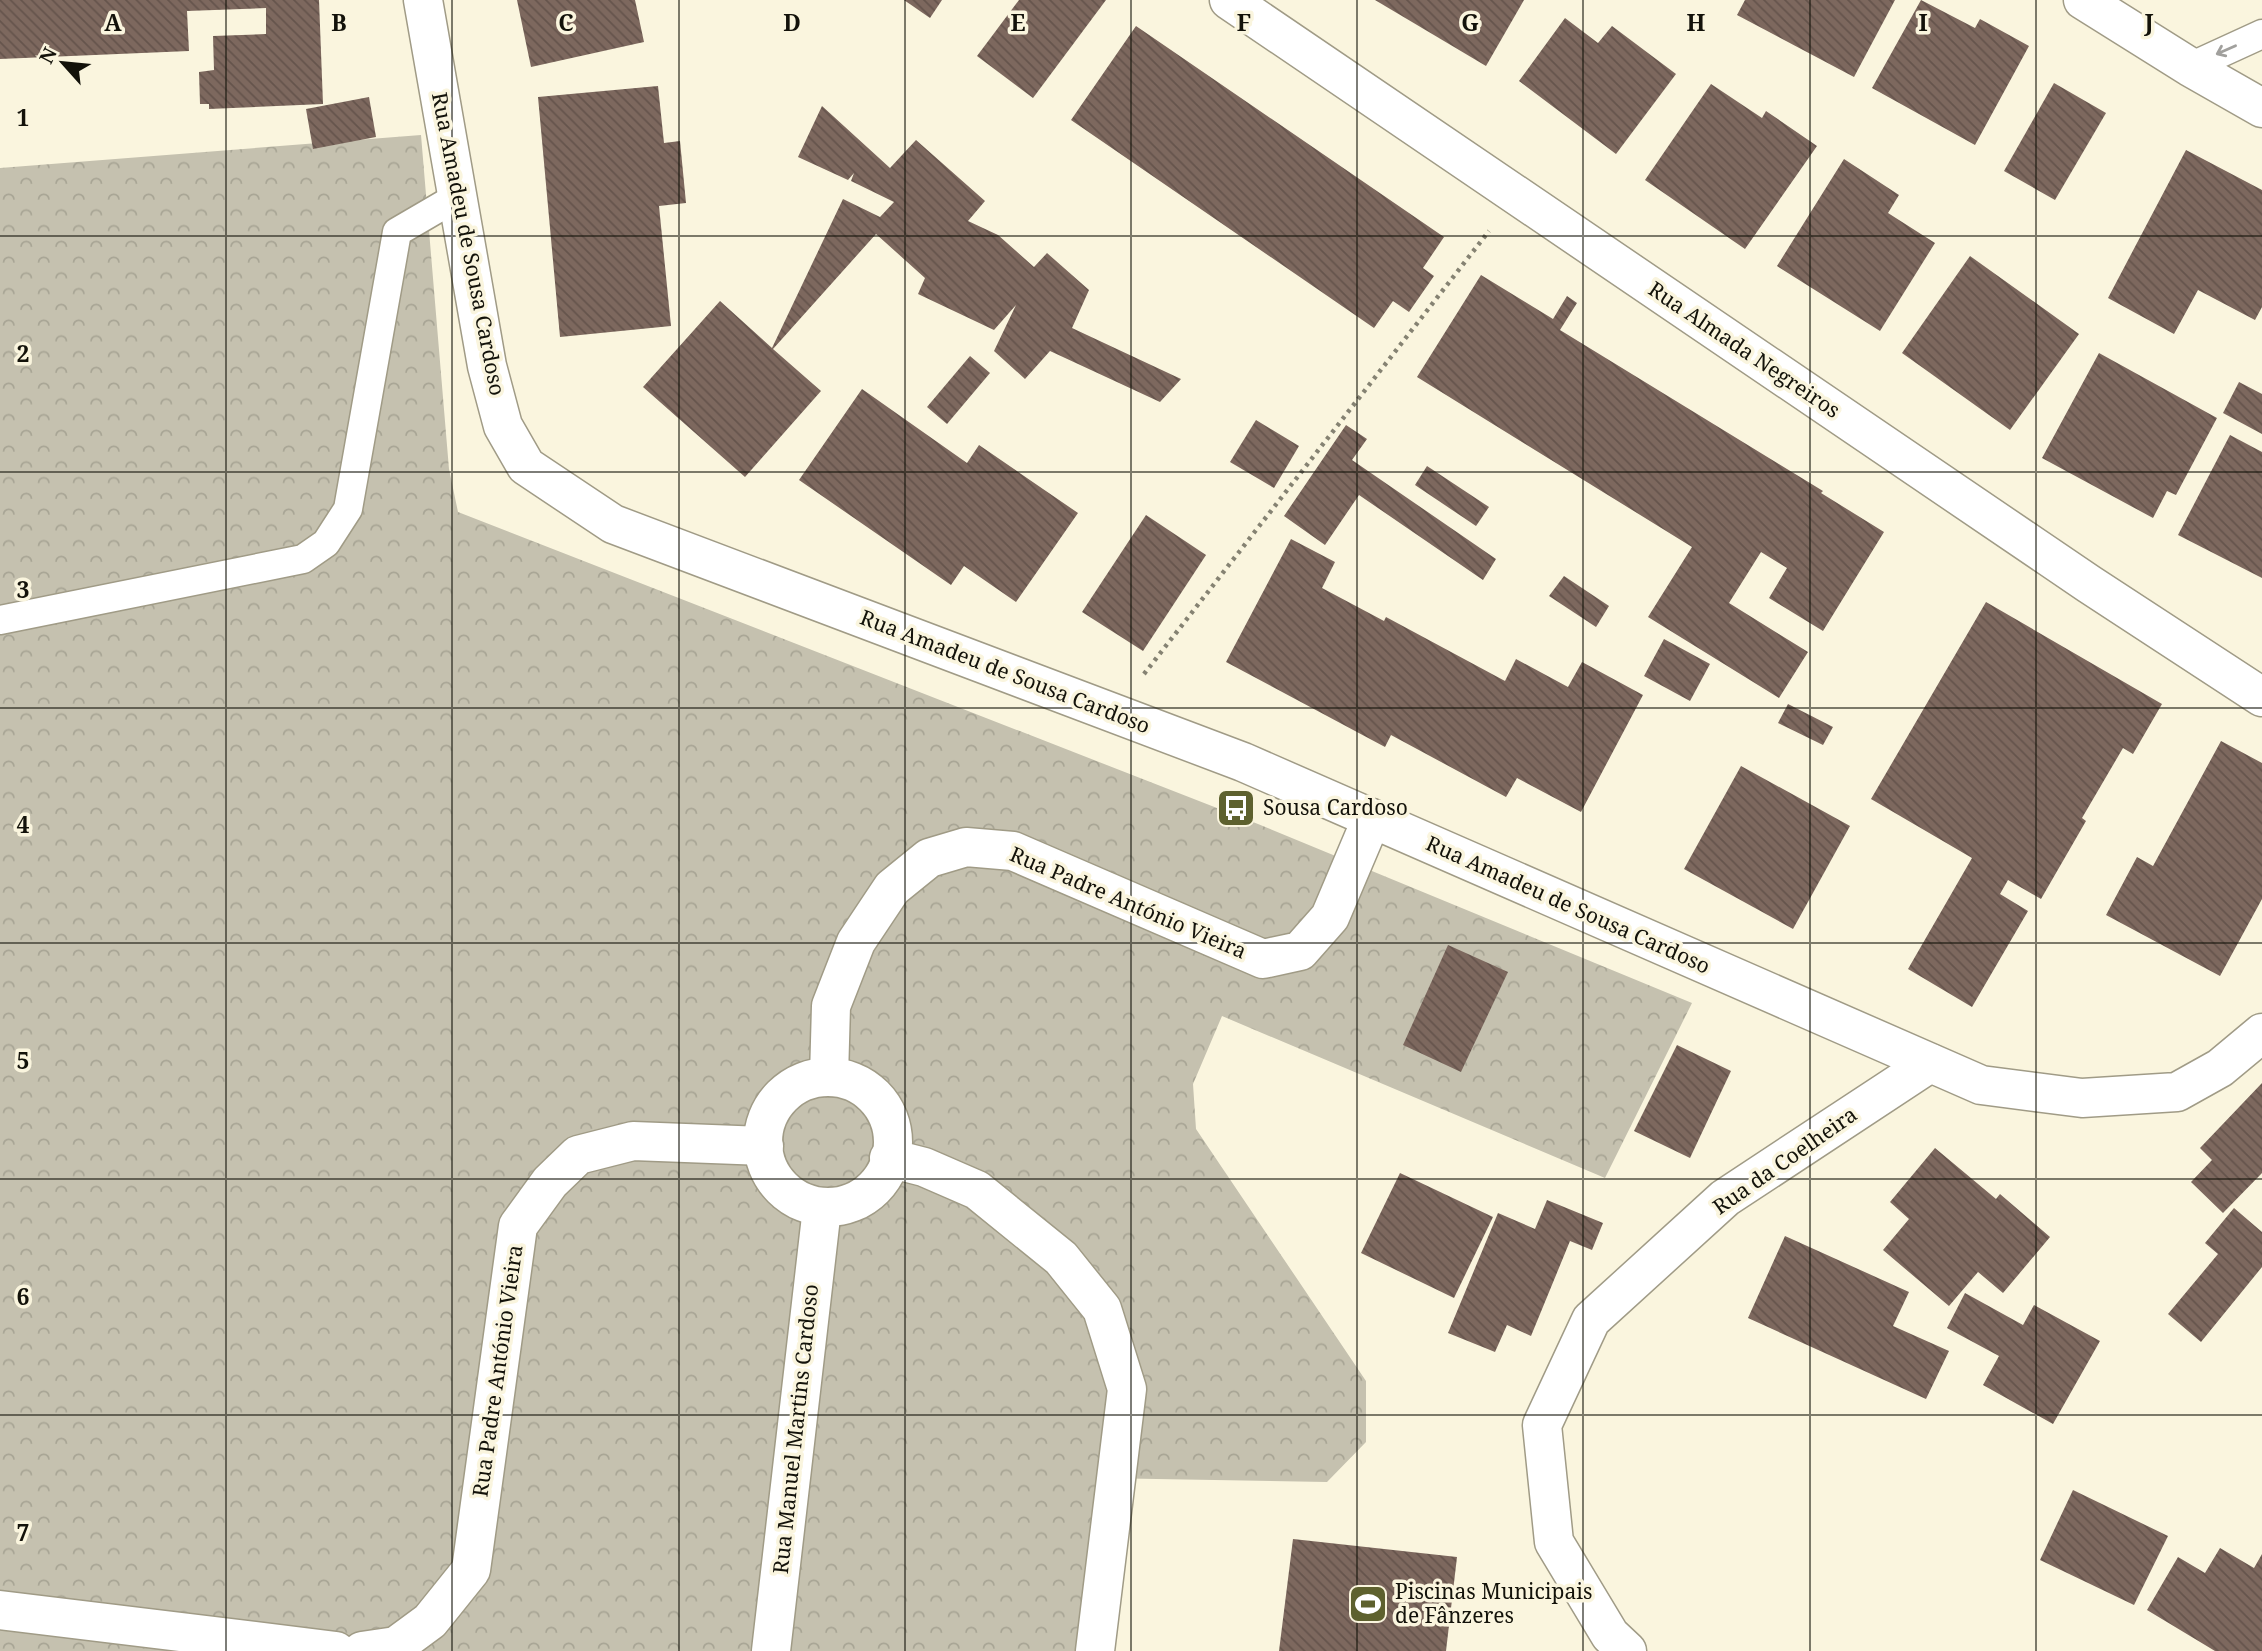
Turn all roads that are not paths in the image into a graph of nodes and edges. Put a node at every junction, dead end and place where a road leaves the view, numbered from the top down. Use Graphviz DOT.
graph roads {
  1 [pos="423,0"];
  2 [pos="1229,0"];
  3 [pos="2098,5"];
  4 [pos="2262,34"];
  5 [pos="2190,67"];
  6 [pos="2262,108"];
  7 [pos="457,197"];
  8 [pos="0,620"];
  9 [pos="2262,697"];
  10 [pos="1372,818"];
  11 [pos="2262,1033"];
  12 [pos="1930,1063"];
  13 [pos="828,1077"];
  14 [pos="764,1146"];
  15 [pos="889,1158"];
  16 [pos="822,1208"];
  17 [pos="0,1610"];
  18 [pos="336,1651"];
  19 [pos="362,1651"];
  20 [pos="771,1651"];
  21 [pos="1095,1651"];
  22 [pos="1627,1651"];
  1 -- 7 [label="street, Rua Amadeu de Sousa Cardoso"];
  2 -- 9 [label="street, Rua Almada Negreiros"];
  3 -- 5 [label="street"];
  4 -- 5 [label="lane, one-way"];
  5 -- 6 [label="street"];
  7 -- 8 [label="lane"];
  7 -- 10 [label="street, Rua Amadeu de Sousa Cardoso"];
  10 -- 12 [label="street, Rua Amadeu de Sousa Cardoso"];
  10 -- 13 [label="street, Rua Padre António Vieira"];
  11 -- 12 [label="street"];
  12 -- 22 [label="street, Rua da Coelheira"];
  13 -- 14 [label="street"];
  13 -- 15 [label="street"];
  14 -- 16 [label="street"];
  14 -- 19 [label="street, Rua Padre António Vieira"];
  15 -- 16 [label="street"];
  15 -- 21 [label="street"];
  16 -- 20 [label="street, Rua Manuel Martins Cardoso"];
  17 -- 18 [label="street"];
}
